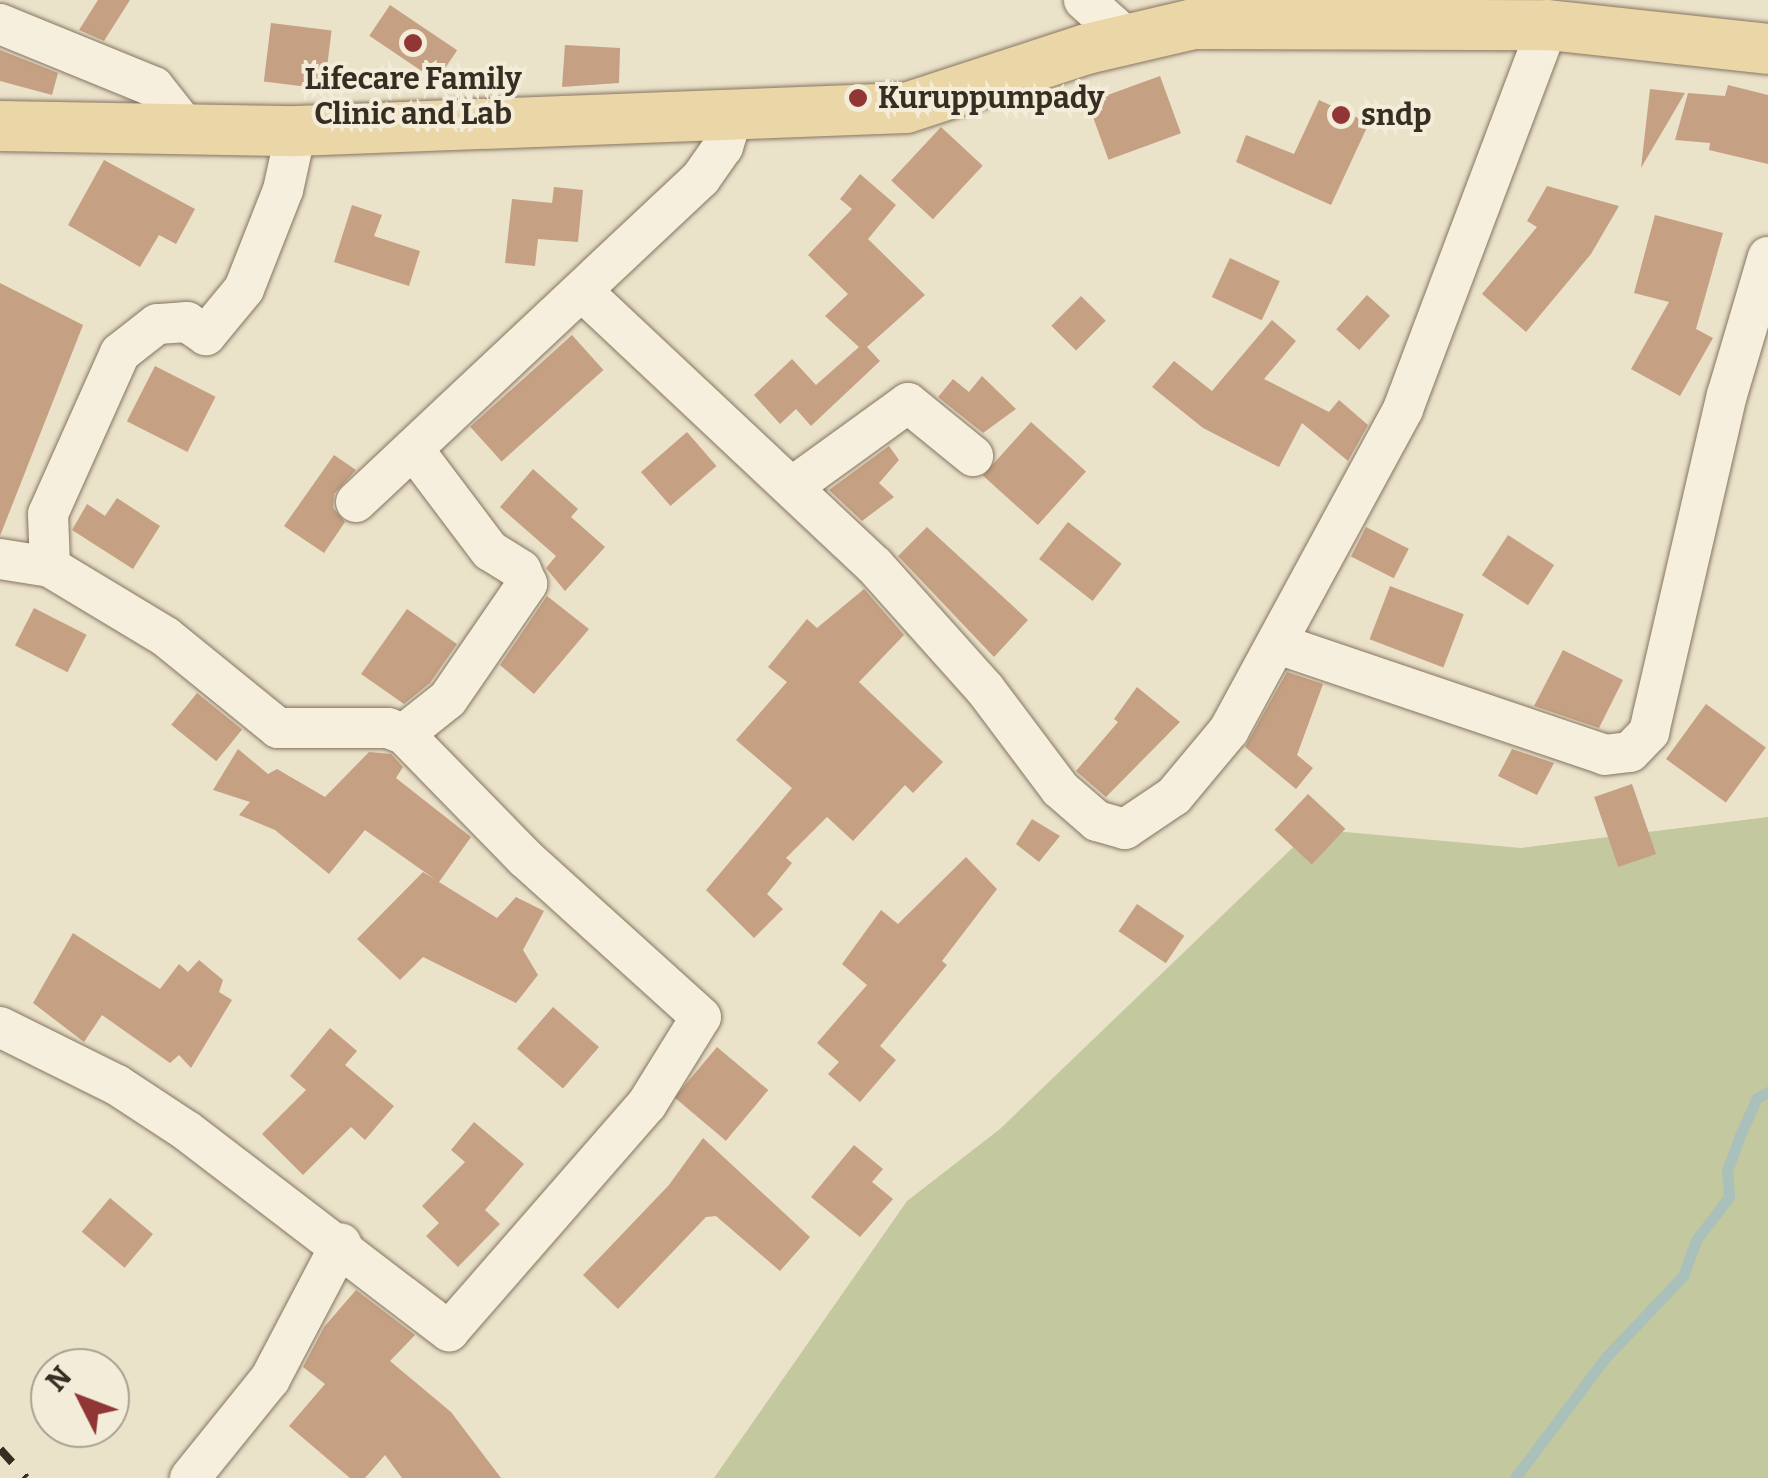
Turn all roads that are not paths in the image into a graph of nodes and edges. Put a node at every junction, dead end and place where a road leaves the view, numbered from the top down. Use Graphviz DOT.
graph roads {
  1 [pos="1084,0"];
  2 [pos="1200,12"];
  3 [pos="0,24"];
  4 [pos="1548,25"];
  5 [pos="1128,39"];
  6 [pos="1768,49"];
  7 [pos="733,114"];
  8 [pos="0,126"];
  9 [pos="187,129"];
  10 [pos="296,130"];
  11 [pos="1768,257"];
  12 [pos="582,291"];
  13 [pos="413,449"];
  14 [pos="973,456"];
  15 [pos="792,488"];
  16 [pos="356,502"];
  17 [pos="0,560"];
  18 [pos="50,567"];
  19 [pos="1278,644"];
  20 [pos="404,734"];
  21 [pos="0,1027"];
  22 [pos="340,1244"];
  23 [pos="190,1478"];
  1 -- 5 [label="street"];
  2 -- 4 [label="main road"];
  2 -- 5 [label="main road"];
  3 -- 9 [label="street"];
  4 -- 6 [label="main road"];
  4 -- 19 [label="street"];
  5 -- 7 [label="main road"];
  7 -- 10 [label="main road"];
  7 -- 12 [label="street"];
  8 -- 9 [label="main road"];
  9 -- 10 [label="main road"];
  10 -- 18 [label="street"];
  11 -- 19 [label="street"];
  12 -- 13 [label="street"];
  12 -- 15 [label="street"];
  13 -- 16 [label="street"];
  13 -- 20 [label="street"];
  14 -- 15 [label="street"];
  15 -- 19 [label="street"];
  17 -- 18 [label="street"];
  18 -- 20 [label="street"];
  20 -- 22 [label="street"];
  21 -- 22 [label="street"];
  22 -- 23 [label="street"];
}
